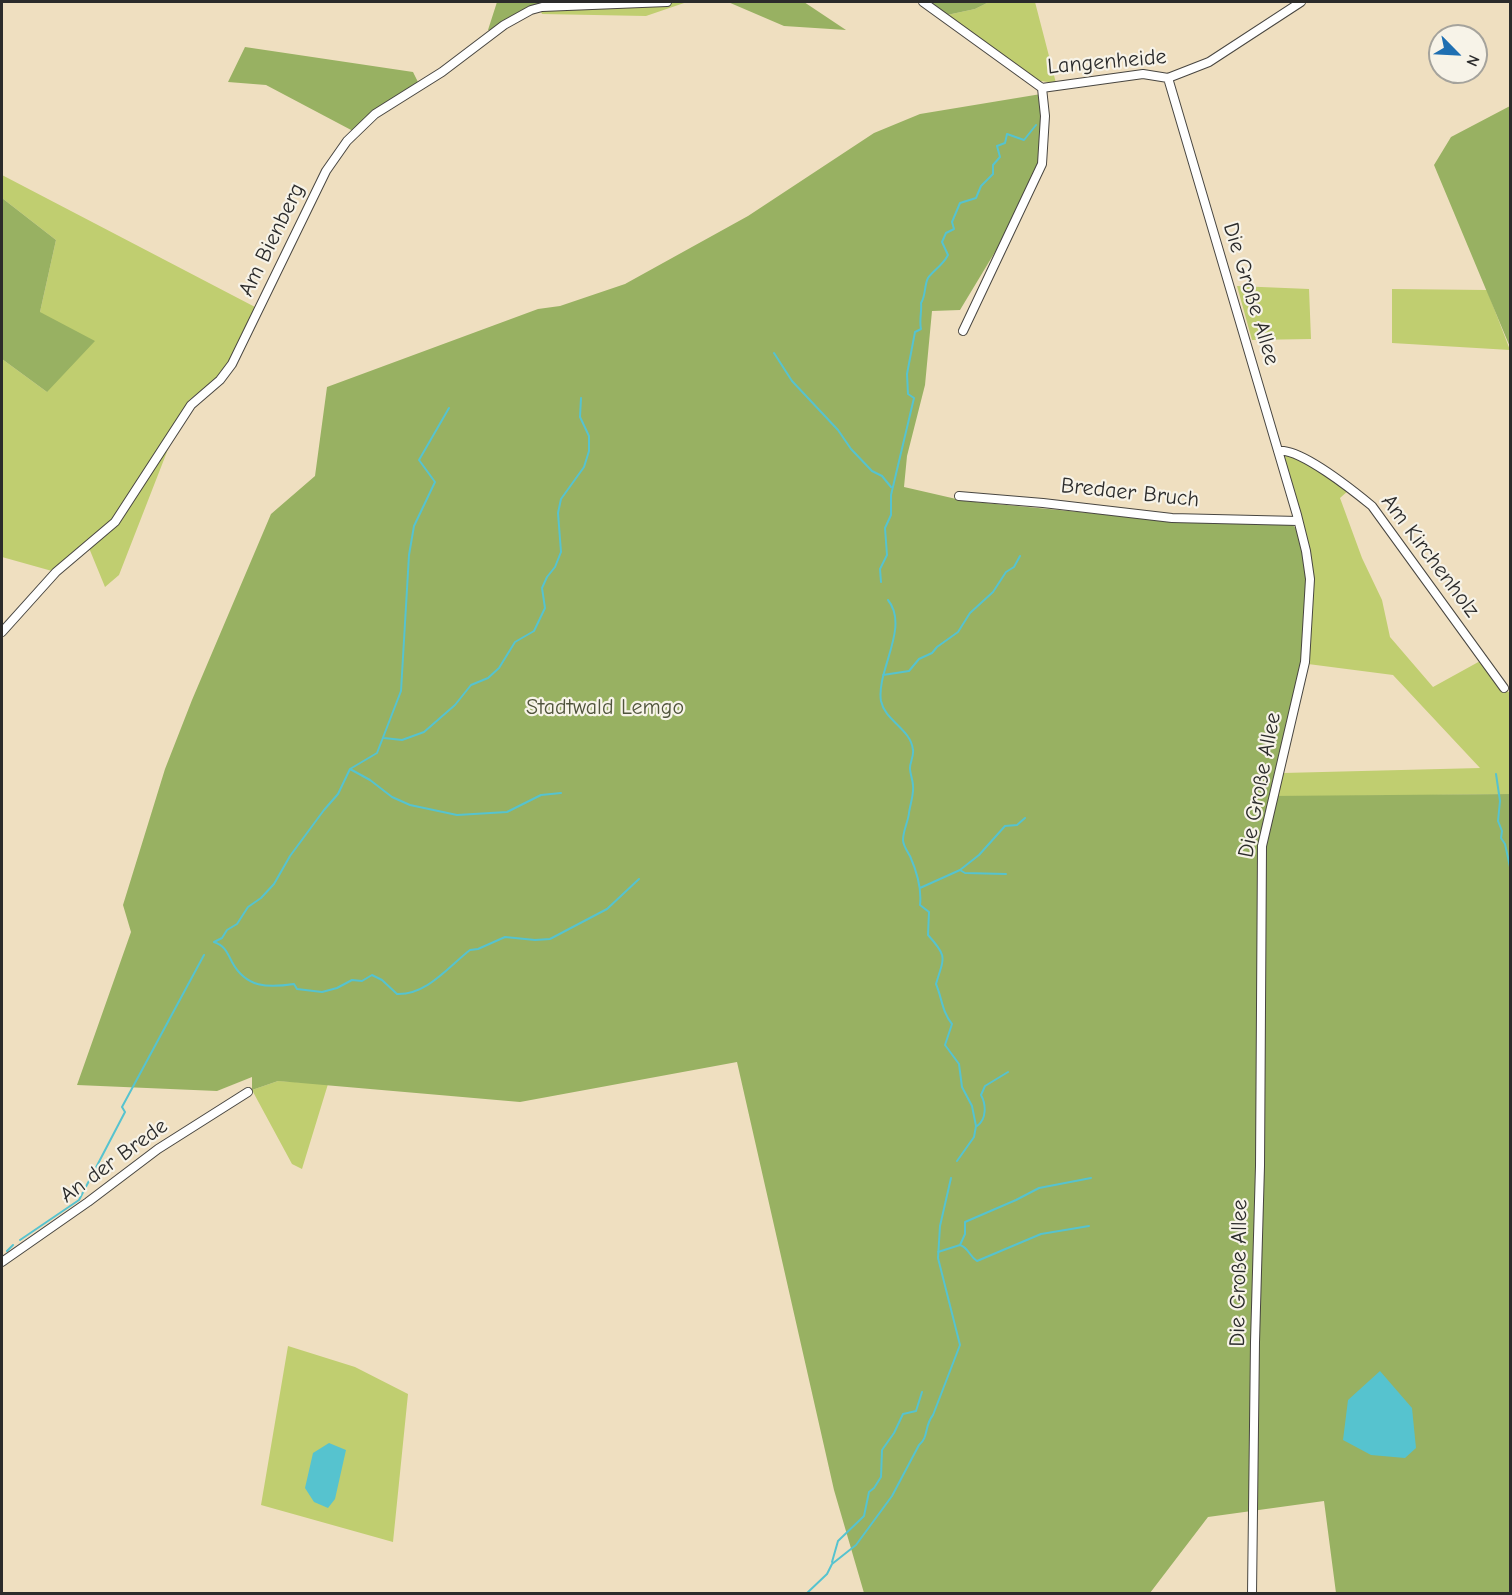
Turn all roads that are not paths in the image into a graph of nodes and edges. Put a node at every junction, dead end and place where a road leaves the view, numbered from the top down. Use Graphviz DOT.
graph roads {
  1 [pos="667,2"];
  2 [pos="923,2"];
  3 [pos="1301,2"];
  4 [pos="1168,78"];
  5 [pos="1042,88"];
  6 [pos="963,331"];
  7 [pos="1278,451"];
  8 [pos="959,496"];
  9 [pos="1298,521"];
  10 [pos="2,632"];
  11 [pos="1504,688"];
  12 [pos="248,1092"];
  13 [pos="2,1262"];
  14 [pos="1252,1593"];
  1 -- 10 [label="street, Am Bienberg"];
  2 -- 5 [label="street, Langenheide"];
  3 -- 4 [label="street, Langenheide"];
  4 -- 5 [label="street, Langenheide"];
  4 -- 7 [label="street, Die Große Allee"];
  5 -- 6 [label="street"];
  7 -- 9 [label="street, Die Große Allee"];
  7 -- 11 [label="street, Am Kirchenholz"];
  8 -- 9 [label="street, Bredaer Bruch"];
  9 -- 14 [label="street, Die Große Allee"];
  12 -- 13 [label="street, An der Brede"];
}
